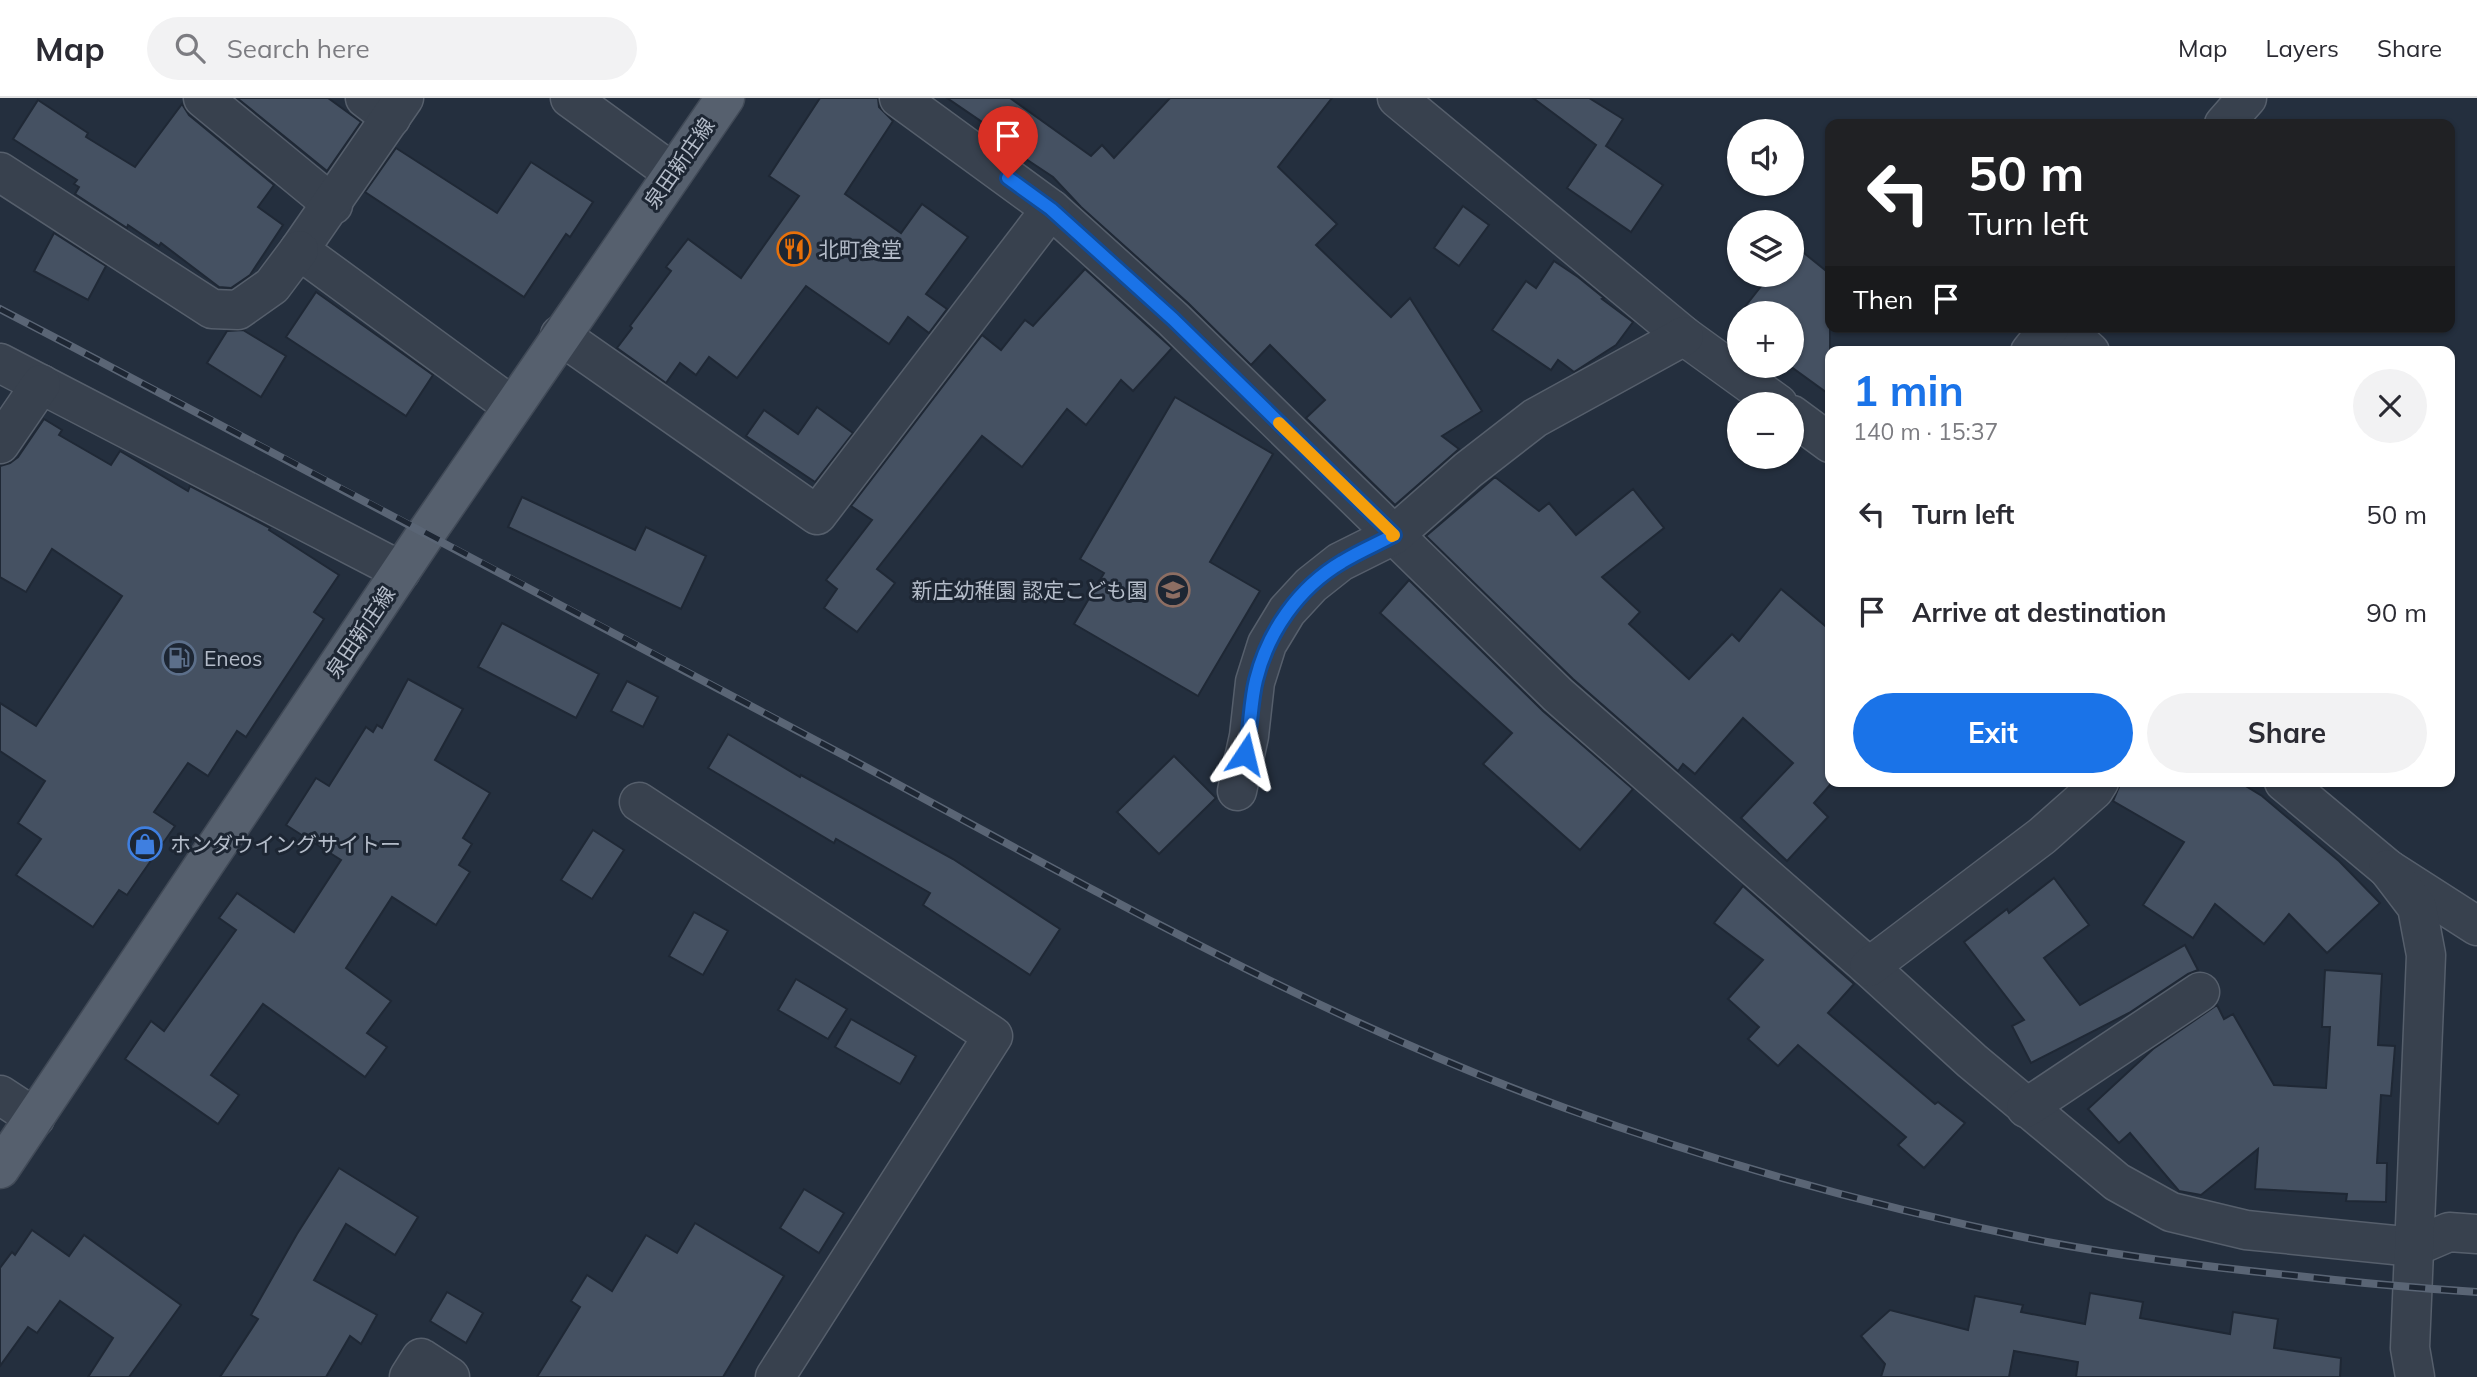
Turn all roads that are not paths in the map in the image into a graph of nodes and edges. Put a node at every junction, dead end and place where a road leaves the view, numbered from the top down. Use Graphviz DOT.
graph roads {
  1 [pos="203,98"];
  2 [pos="570,98"];
  3 [pos="724,98"];
  4 [pos="899,98"];
  5 [pos="1397,98"];
  6 [pos="2247,98"];
  7 [pos="387,105"];
  8 [pos="2228,119"];
  9 [pos="0,172"];
  10 [pos="673,173"];
  11 [pos="333,205"];
  12 [pos="1051,209"];
  13 [pos="299,250"];
  14 [pos="2069,333"];
  15 [pos="561,335"];
  16 [pos="1685,336"];
  17 [pos="2083,346"];
  18 [pos="0,363"];
  19 [pos="41,384"];
  20 [pos="1762,392"];
  21 [pos="512,406"];
  22 [pos="1804,424"];
  23 [pos="1825,439"];
  24 [pos="0,444"];
  25 [pos="1394,535"];
  26 [pos="401,571"];
  27 [pos="2096,787"];
  28 [pos="2290,787"];
  29 [pos="1237,791"];
  30 [pos="639,802"];
  31 [pos="2388,869"];
  32 [pos="2477,926"];
  33 [pos="1868,967"];
  34 [pos="2200,992"];
  35 [pos="0,1095"];
  36 [pos="2026,1108"];
  37 [pos="35,1118"];
  38 [pos="0,1169"];
  39 [pos="2477,1234"];
  40 [pos="2414,1247"];
  41 [pos="409,1377"];
  42 [pos="450,1377"];
  43 [pos="775,1377"];
  44 [pos="2415,1377"];
  1 -- 11 [label="street"];
  2 -- 10 [label="street"];
  3 -- 10 [label="main road, 泉田新庄線"];
  4 -- 12 [label="street"];
  5 -- 16 [label="street"];
  6 -- 8 [label="street"];
  7 -- 11 [label="street"];
  9 -- 13 [label="street"];
  10 -- 15 [label="main road, 泉田新庄線"];
  11 -- 13 [label="street"];
  12 -- 15 [label="street"];
  12 -- 25 [label="street"];
  13 -- 21 [label="street"];
  14 -- 17 [label="street"];
  15 -- 21 [label="main road, 泉田新庄線"];
  16 -- 20 [label="street"];
  16 -- 25 [label="street"];
  18 -- 19 [label="street"];
  19 -- 24 [label="street"];
  19 -- 26 [label="street"];
  21 -- 26 [label="main road, 泉田新庄線"];
  22 -- 23 [label="street"];
  25 -- 29 [label="street"];
  25 -- 33 [label="street"];
  26 -- 37 [label="main road, 泉田新庄線"];
  27 -- 33 [label="street"];
  28 -- 31 [label="street"];
  30 -- 43 [label="street"];
  31 -- 32 [label="street"];
  31 -- 40 [label="street"];
  33 -- 36 [label="street"];
  34 -- 36 [label="street"];
  35 -- 37 [label="street"];
  36 -- 40 [label="street"];
  37 -- 38 [label="main road, 泉田新庄線"];
  39 -- 40 [label="street"];
  40 -- 44 [label="street"];
  41 -- 42 [label="street"];
}
